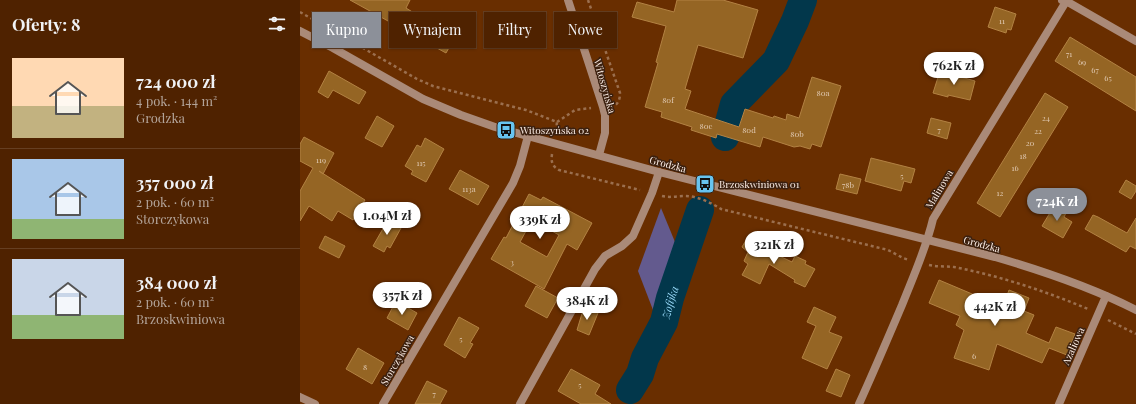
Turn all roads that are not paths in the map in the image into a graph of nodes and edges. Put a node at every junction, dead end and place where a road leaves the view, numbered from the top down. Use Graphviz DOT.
graph roads {
  1 [pos="568,0"];
  2 [pos="1065,0"];
  3 [pos="300,31"];
  4 [pos="1136,42"];
  5 [pos="528,136"];
  6 [pos="599,155"];
  7 [pos="659,172"];
  8 [pos="928,240"];
  9 [pos="1106,296"];
  10 [pos="1136,310"];
  11 [pos="300,397"];
  12 [pos="315,404"];
  13 [pos="383,404"];
  14 [pos="520,404"];
  15 [pos="860,404"];
  16 [pos="1058,404"];
  1 -- 6 [label="street, Witoszyńska"];
  2 -- 4 [label="street"];
  2 -- 8 [label="street, Malinowa"];
  3 -- 5 [label="street, Grodzka"];
  5 -- 6 [label="street, Grodzka"];
  5 -- 13 [label="street, Storczykowa"];
  6 -- 7 [label="street, Grodzka"];
  7 -- 8 [label="street, Grodzka"];
  7 -- 14 [label="street"];
  8 -- 9 [label="street, Grodzka"];
  8 -- 15 [label="street, Malinowa"];
  9 -- 10 [label="street, Grodzka"];
  9 -- 16 [label="street, Azaliowa"];
  11 -- 12 [label="street"];
}
